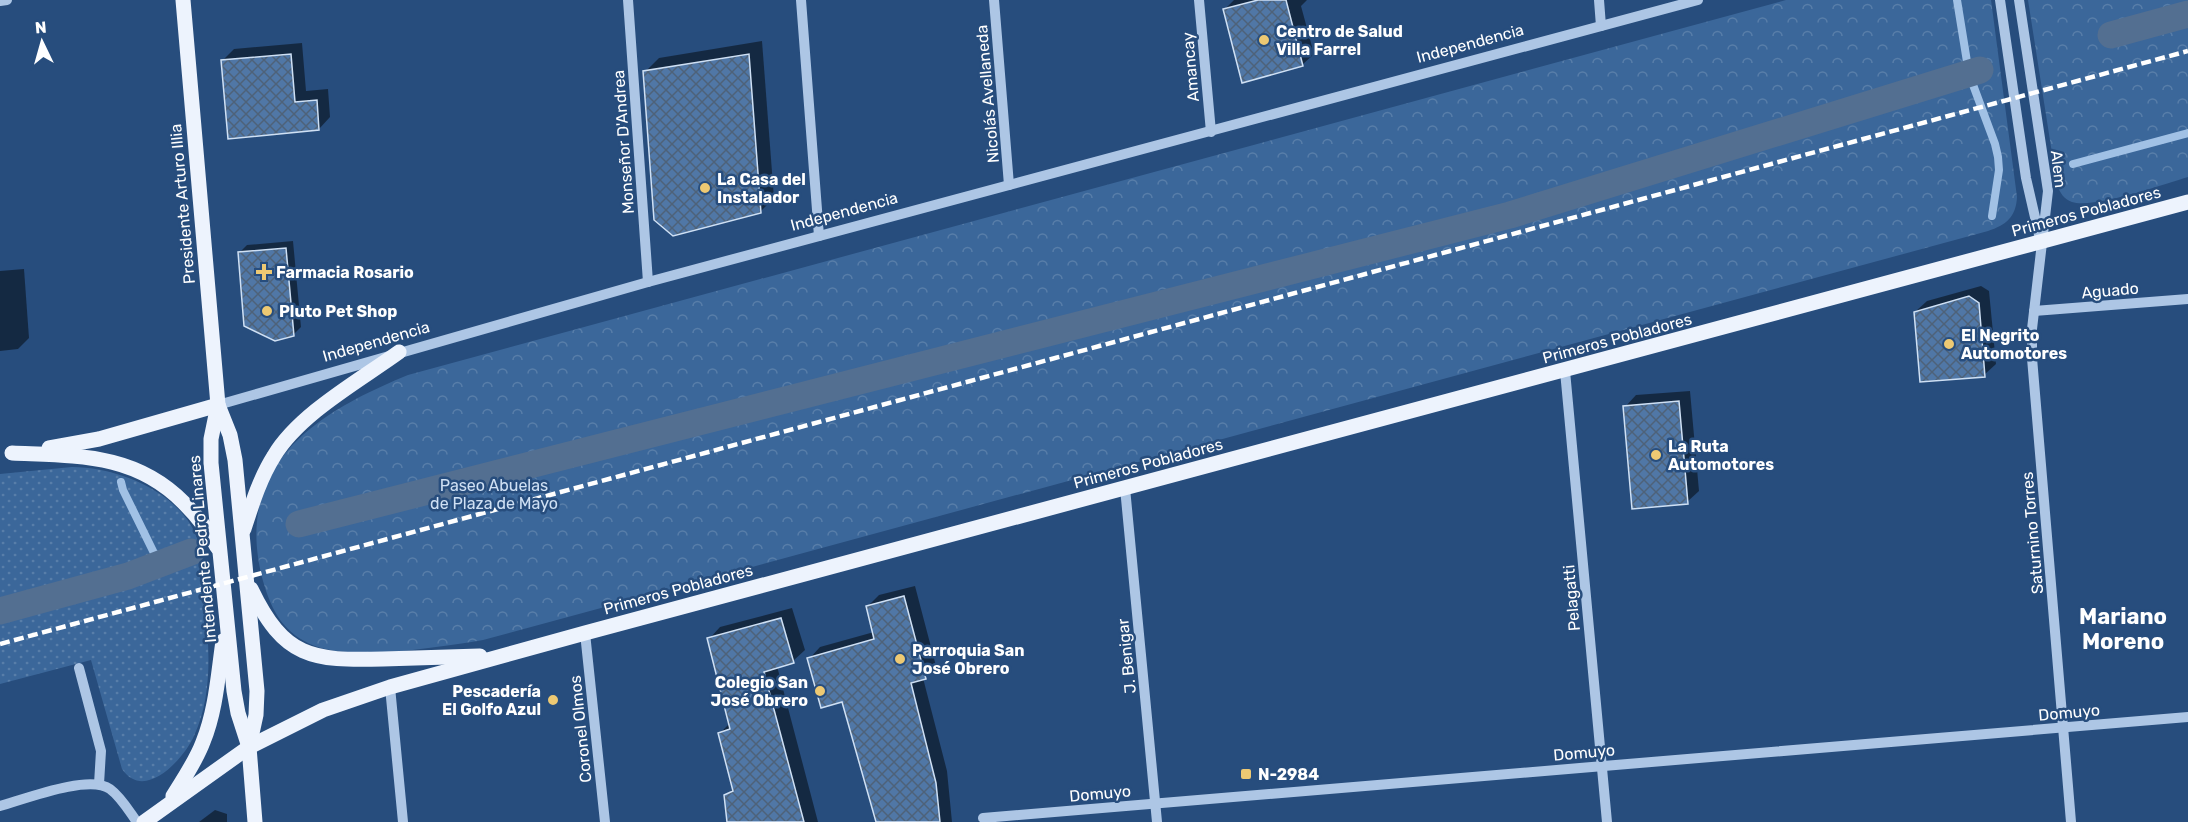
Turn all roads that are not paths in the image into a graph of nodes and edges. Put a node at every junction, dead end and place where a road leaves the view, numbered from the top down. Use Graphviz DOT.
graph roads {
  1 [pos="0,0"];
  2 [pos="7,0"];
  3 [pos="183,0"];
  4 [pos="628,0"];
  5 [pos="801,0"];
  6 [pos="994,0"];
  7 [pos="1199,0"];
  8 [pos="1599,0"];
  9 [pos="1698,0"];
  10 [pos="2000,0"];
  11 [pos="2019,0"];
  12 [pos="1601,26"];
  13 [pos="1211,132"];
  14 [pos="1010,185"];
  15 [pos="2188,202"];
  16 [pos="819,236"];
  17 [pos="2041,242"];
  18 [pos="648,282"];
  19 [pos="2188,299"];
  20 [pos="2034,311"];
  21 [pos="399,352"];
  22 [pos="1565,371"];
  23 [pos="218,405"];
  24 [pos="6,453"];
  25 [pos="1125,488"];
  26 [pos="242,535"];
  27 [pos="220,555"];
  28 [pos="246,578"];
  29 [pos="226,617"];
  30 [pos="585,633"];
  31 [pos="507,655"];
  32 [pos="79,668"];
  33 [pos="390,687"];
  34 [pos="2188,717"];
  35 [pos="2063,727"];
  36 [pos="249,747"];
  37 [pos="1602,766"];
  38 [pos="99,784"];
  39 [pos="169,803"];
  40 [pos="1155,803"];
  41 [pos="0,806"];
  42 [pos="983,818"];
  43 [pos="137,822"];
  44 [pos="144,822"];
  45 [pos="255,822"];
  46 [pos="403,822"];
  47 [pos="604,822"];
  48 [pos="1157,822"];
  49 [pos="1607,822"];
  50 [pos="2071,822"];
  1 -- 2 [label="street"];
  3 -- 23 [label="main road, Presidente Arturo Illia"];
  4 -- 18 [label="street, Monseñor D'Andrea"];
  5 -- 16 [label="street"];
  6 -- 14 [label="street, Nicolás Avellaneda"];
  7 -- 13 [label="street, Amancay"];
  8 -- 12 [label="street"];
  9 -- 12 [label="street, Independencia"];
  10 -- 17 [label="street, Alem"];
  11 -- 17 [label="street, Alem"];
  12 -- 13 [label="street, Independencia"];
  13 -- 14 [label="street, Independencia"];
  14 -- 16 [label="street, Independencia"];
  15 -- 17 [label="main road, Primeros Pobladores"];
  16 -- 18 [label="street, Independencia"];
  17 -- 20 [label="street, Saturnino Torres"];
  17 -- 22 [label="main road, Primeros Pobladores"];
  18 -- 21 [label="street, Independencia"];
  19 -- 20 [label="street, Aguado"];
  20 -- 35 [label="street, Saturnino Torres"];
  21 -- 23 [label="street, Independencia"];
  21 -- 26 [label="main road"];
  22 -- 25 [label="main road, Primeros Pobladores"];
  22 -- 37 [label="street, Pelagatti"];
  23 -- 24 [label="main road, Independencia"];
  23 -- 26 [label="main road, Intendente Pedro Linares"];
  23 -- 27 [label="main road, Intendente Pedro Linares"];
  24 -- 27 [label="main road"];
  25 -- 30 [label="main road, Primeros Pobladores"];
  25 -- 40 [label="street, J. Benigar"];
  26 -- 28 [label="main road, Intendente Pedro Linares"];
  27 -- 29 [label="main road, Intendente Pedro Linares"];
  28 -- 31 [label="main road"];
  28 -- 36 [label="main road, Intendente Pedro Linares"];
  29 -- 36 [label="main road, Intendente Pedro Linares"];
  29 -- 39 [label="main road"];
  30 -- 31 [label="main road, Primeros Pobladores"];
  30 -- 47 [label="street, Coronel Olmos"];
  31 -- 33 [label="main road, Primeros Pobladores"];
  32 -- 38 [label="street"];
  33 -- 36 [label="main road, Primeros Pobladores"];
  33 -- 46 [label="street"];
  34 -- 35 [label="street, Domuyo"];
  35 -- 37 [label="street, Domuyo"];
  35 -- 50 [label="street, Saturnino Torres"];
  36 -- 39 [label="main road, Primeros Pobladores"];
  36 -- 45 [label="main road, Intendente Pedro Linares"];
  37 -- 40 [label="street, Domuyo"];
  37 -- 49 [label="street, Pelagatti"];
  38 -- 41 [label="street"];
  38 -- 43 [label="street"];
  39 -- 44 [label="main road, Primeros Pobladores"];
  40 -- 42 [label="street, Domuyo"];
  40 -- 48 [label="street, J. Benigar"];
}
